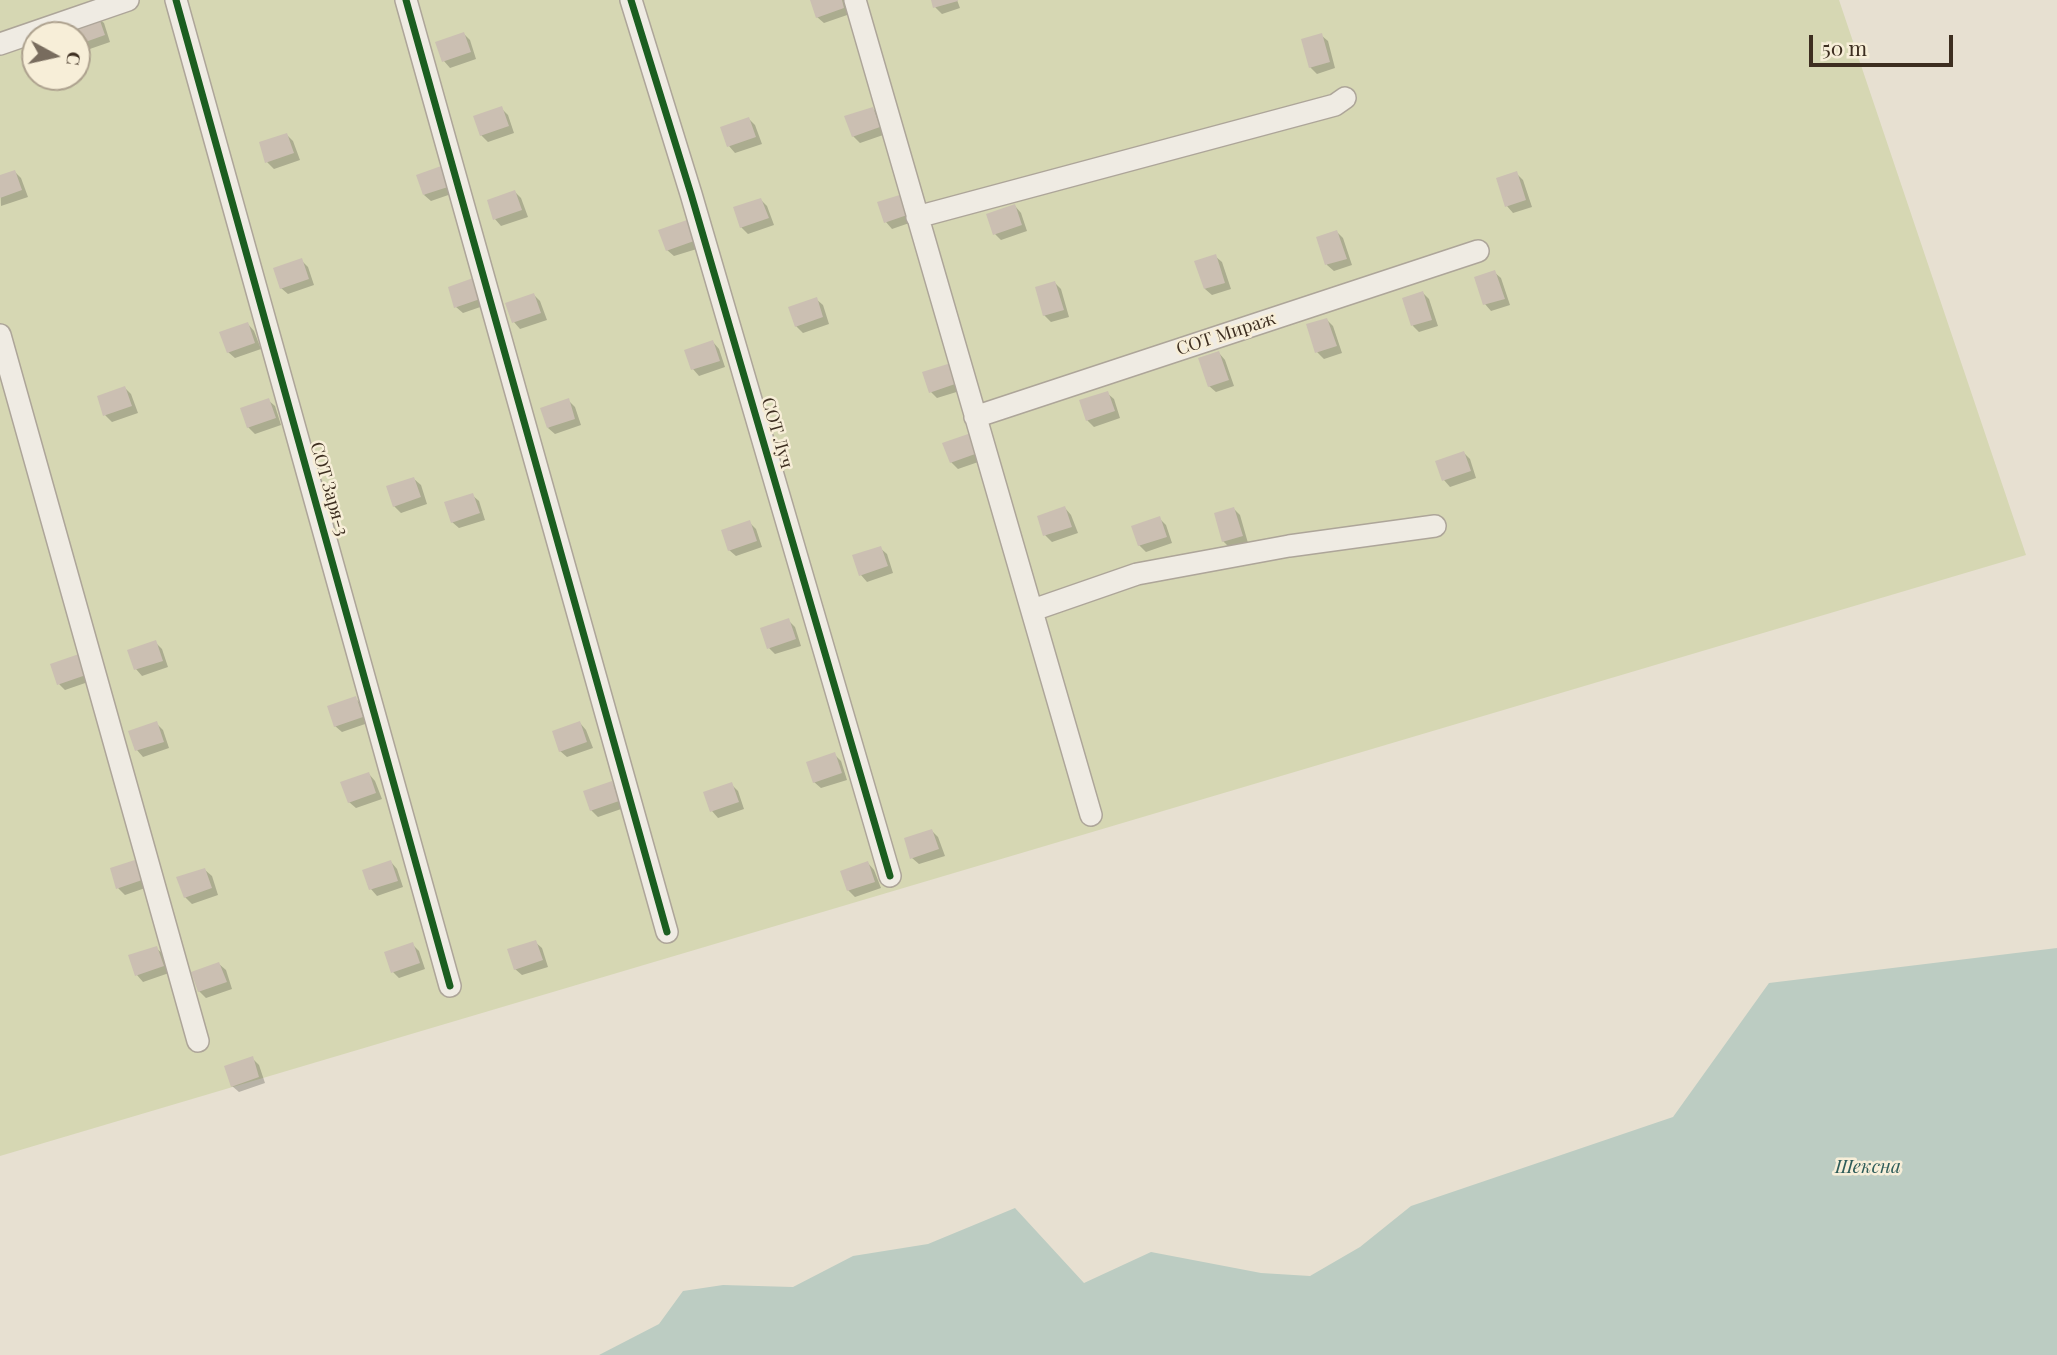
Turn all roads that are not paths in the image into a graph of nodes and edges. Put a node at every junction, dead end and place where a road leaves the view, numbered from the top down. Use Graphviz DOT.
graph roads {
  1 [pos="128,0"];
  2 [pos="176,0"];
  3 [pos="406,0"];
  4 [pos="631,0"];
  5 [pos="855,0"];
  6 [pos="0,44"];
  7 [pos="1345,98"];
  8 [pos="917,217"];
  9 [pos="1478,251"];
  10 [pos="0,335"];
  11 [pos="975,417"];
  12 [pos="1435,526"];
  13 [pos="1033,610"];
  14 [pos="1091,816"];
  15 [pos="890,876"];
  16 [pos="667,932"];
  17 [pos="450,986"];
  18 [pos="198,1041"];
  1 -- 6 [label="street"];
  2 -- 17 [label="street, СОТ Заря-3"];
  3 -- 16 [label="street"];
  4 -- 15 [label="street, СОТ Луч"];
  5 -- 8 [label="street"];
  7 -- 8 [label="street"];
  8 -- 11 [label="street"];
  9 -- 11 [label="street, СОТ Мираж"];
  10 -- 18 [label="street"];
  11 -- 13 [label="street"];
  12 -- 13 [label="street"];
  13 -- 14 [label="street"];
}
